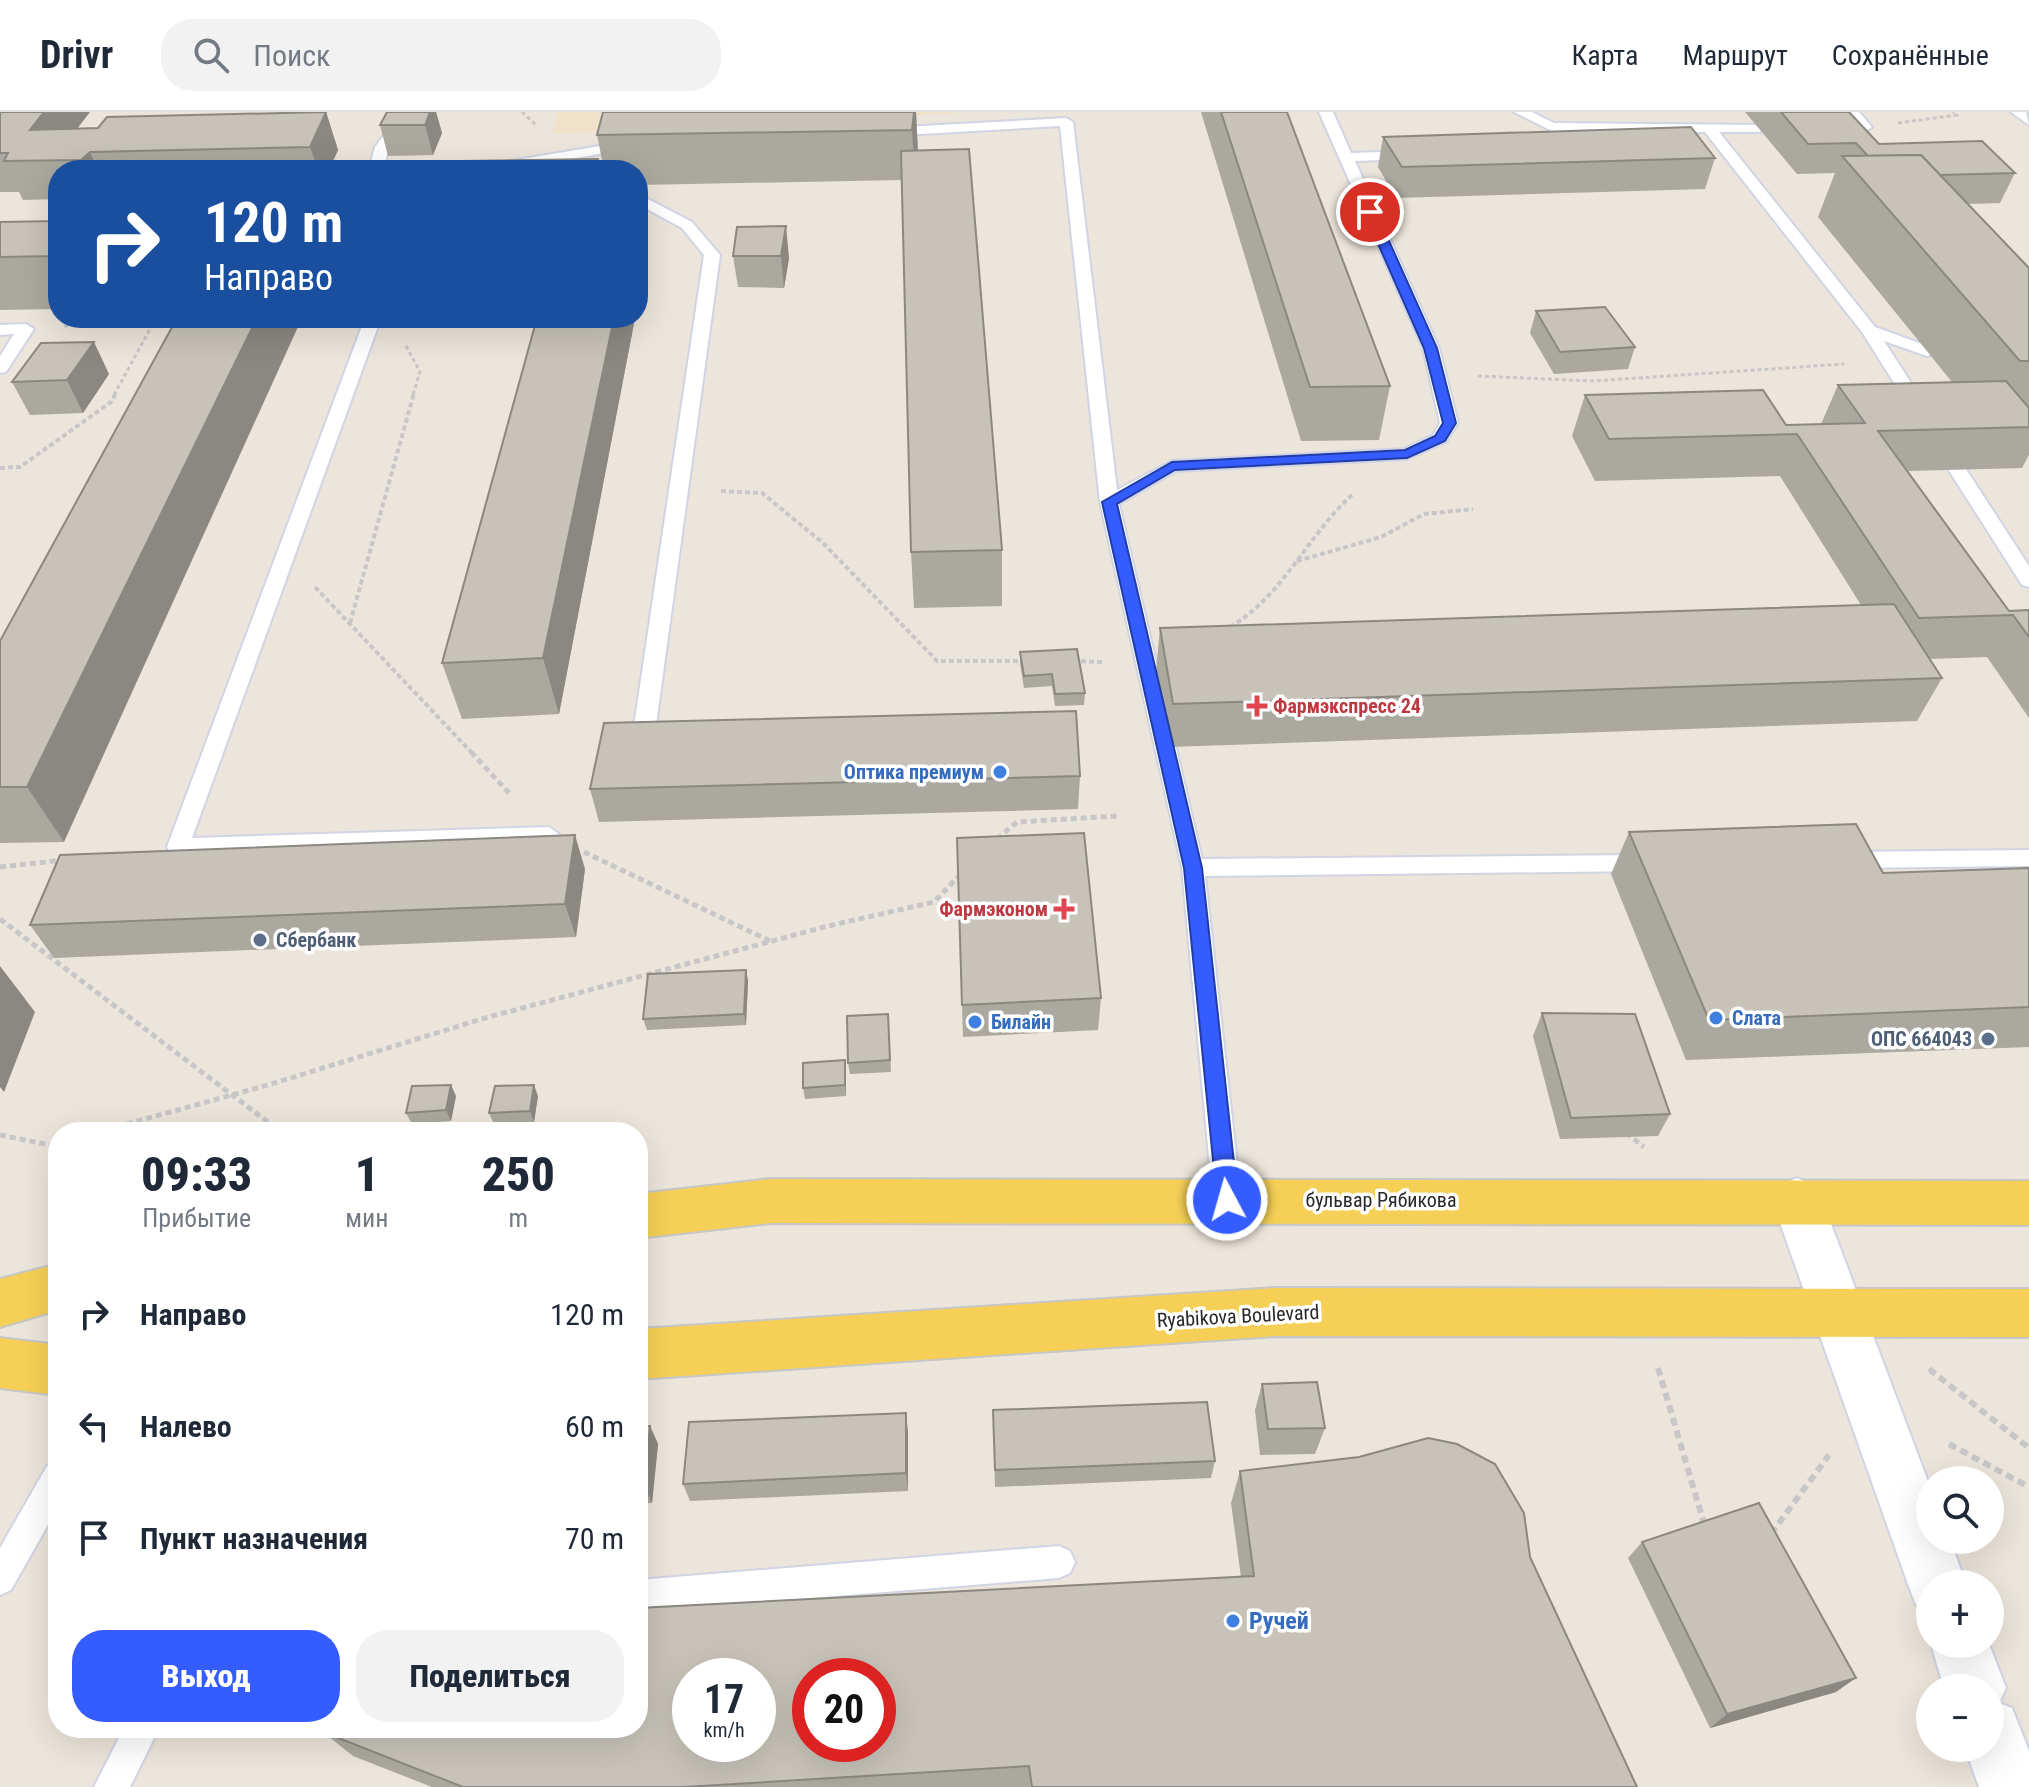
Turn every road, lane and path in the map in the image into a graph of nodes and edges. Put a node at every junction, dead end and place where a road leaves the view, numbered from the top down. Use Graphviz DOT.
graph roads {
  1 [pos="408,112"];
  2 [pos="1326,112"];
  3 [pos="1521,112"];
  4 [pos="1594,112"];
  5 [pos="1852,112"];
  6 [pos="1953,112"];
  7 [pos="2018,112"];
  8 [pos="1066,117"];
  9 [pos="2029,121"];
  10 [pos="1602,126"];
  11 [pos="1824,127"];
  12 [pos="1865,127"];
  13 [pos="1709,128"];
  14 [pos="1759,128"];
  15 [pos="860,133"];
  16 [pos="654,144"];
  17 [pos="1423,155"];
  18 [pos="1346,157"];
  19 [pos="379,160"];
  20 [pos="536,160"];
  21 [pos="648,204"];
  22 [pos="48,327"];
  23 [pos="150,328"];
  24 [pos="369,328"];
  25 [pos="26,329"];
  26 [pos="0,330"];
  27 [pos="1869,330"];
  28 [pos="403,341"];
  29 [pos="1927,351"];
  30 [pos="1888,361"];
  31 [pos="0,368"];
  32 [pos="1437,375"];
  33 [pos="1407,454"];
  34 [pos="0,468"];
  35 [pos="679,489"];
  36 [pos="1109,502"];
  37 [pos="1473,509"];
  38 [pos="286,556"];
  39 [pos="1296,561"];
  40 [pos="2029,581"];
  41 [pos="349,624"];
  42 [pos="1227,629"];
  43 [pos="1032,661"];
  44 [pos="1064,661"];
  45 [pos="1144,662"];
  46 [pos="690,732"];
  47 [pos="1117,816"];
  48 [pos="549,835"];
  49 [pos="990,846"];
  50 [pos="2029,858"];
  51 [pos="74,859"];
  52 [pos="1826,861"];
  53 [pos="1670,862"];
  54 [pos="971,863"];
  55 [pos="0,867"];
  56 [pos="1193,868"];
  57 [pos="0,919"];
  58 [pos="770,942"];
  59 [pos="232,1095"];
  60 [pos="134,1122"];
  61 [pos="268,1122"];
  62 [pos="0,1135"];
  63 [pos="48,1145"];
  64 [pos="1227,1200"];
  65 [pos="1797,1200"];
  66 [pos="2029,1203"];
  67 [pos="648,1215"];
  68 [pos="48,1290"];
  69 [pos="0,1303"];
  70 [pos="1839,1313"];
  71 [pos="2029,1313"];
  72 [pos="648,1353"];
  73 [pos="1655,1357"];
  74 [pos="0,1363"];
  75 [pos="48,1369"];
  76 [pos="1870,1401"];
  77 [pos="48,1495"];
  78 [pos="1708,1535"];
  79 [pos="1761,1546"];
  80 [pos="1059,1562"];
  81 [pos="1932,1570"];
  82 [pos="0,1579"];
  83 [pos="648,1595"];
  84 [pos="137,1738"];
  85 [pos="2002,1762"];
  86 [pos="111,1787"];
  87 [pos="2011,1787"];
  1 -- 19 [label="lane"];
  2 -- 18 [label="lane"];
  3 -- 10 [label="lane"];
  4 -- 10 [label="lane"];
  5 -- 12 [label="lane"];
  6 -- 12 [label="path"];
  7 -- 9 [label="lane"];
  8 -- 15 [label="lane"];
  8 -- 36 [label="lane"];
  10 -- 13 [label="lane"];
  11 -- 12 [label="lane"];
  13 -- 14 [label="lane"];
  13 -- 27 [label="lane"];
  16 -- 20 [label="lane"];
  17 -- 18 [label="lane"];
  18 -- 32 [label="lane"];
  21 -- 35 [label="lane"];
  22 -- 25 [label="path"];
  23 -- 34 [label="path"];
  24 -- 38 [label="lane"];
  25 -- 26 [label="lane"];
  25 -- 31 [label="lane"];
  27 -- 29 [label="lane"];
  27 -- 30 [label="lane"];
  28 -- 41 [label="path"];
  30 -- 32 [label="path"];
  30 -- 40 [label="lane"];
  32 -- 33 [label="lane"];
  33 -- 36 [label="lane"];
  33 -- 39 [label="path"];
  35 -- 43 [label="path"];
  35 -- 46 [label="lane"];
  36 -- 45 [label="lane"];
  37 -- 39 [label="path"];
  38 -- 41 [label="path"];
  38 -- 48 [label="lane"];
  39 -- 42 [label="path"];
  41 -- 48 [label="path"];
  44 -- 45 [label="path"];
  45 -- 56 [label="lane"];
  47 -- 49 [label="path"];
  48 -- 58 [label="path"];
  50 -- 52 [label="lane"];
  51 -- 55 [label="path"];
  53 -- 56 [label="lane"];
  54 -- 58 [label="path"];
  56 -- 64 [label="lane"];
  57 -- 59 [label="path"];
  58 -- 59 [label="path"];
  59 -- 60 [label="path"];
  59 -- 61 [label="path"];
  62 -- 63 [label="path"];
  64 -- 65 [label="main road, бульвар Рябикова"];
  64 -- 67 [label="main road, бульвар Рябикова"];
  65 -- 66 [label="main road, бульвар Рябикова"];
  65 -- 70 [label="street"];
  68 -- 69 [label="main road"];
  70 -- 71 [label="main road"];
  70 -- 72 [label="main road, Ryabikova Boulevard"];
  70 -- 76 [label="street"];
  73 -- 78 [label="path"];
  74 -- 75 [label="main road"];
  76 -- 79 [label="path"];
  76 -- 81 [label="street"];
  77 -- 82 [label="lane"];
  80 -- 83 [label="lane"];
  84 -- 86 [label="lane"];
  85 -- 87 [label="street"];
}
